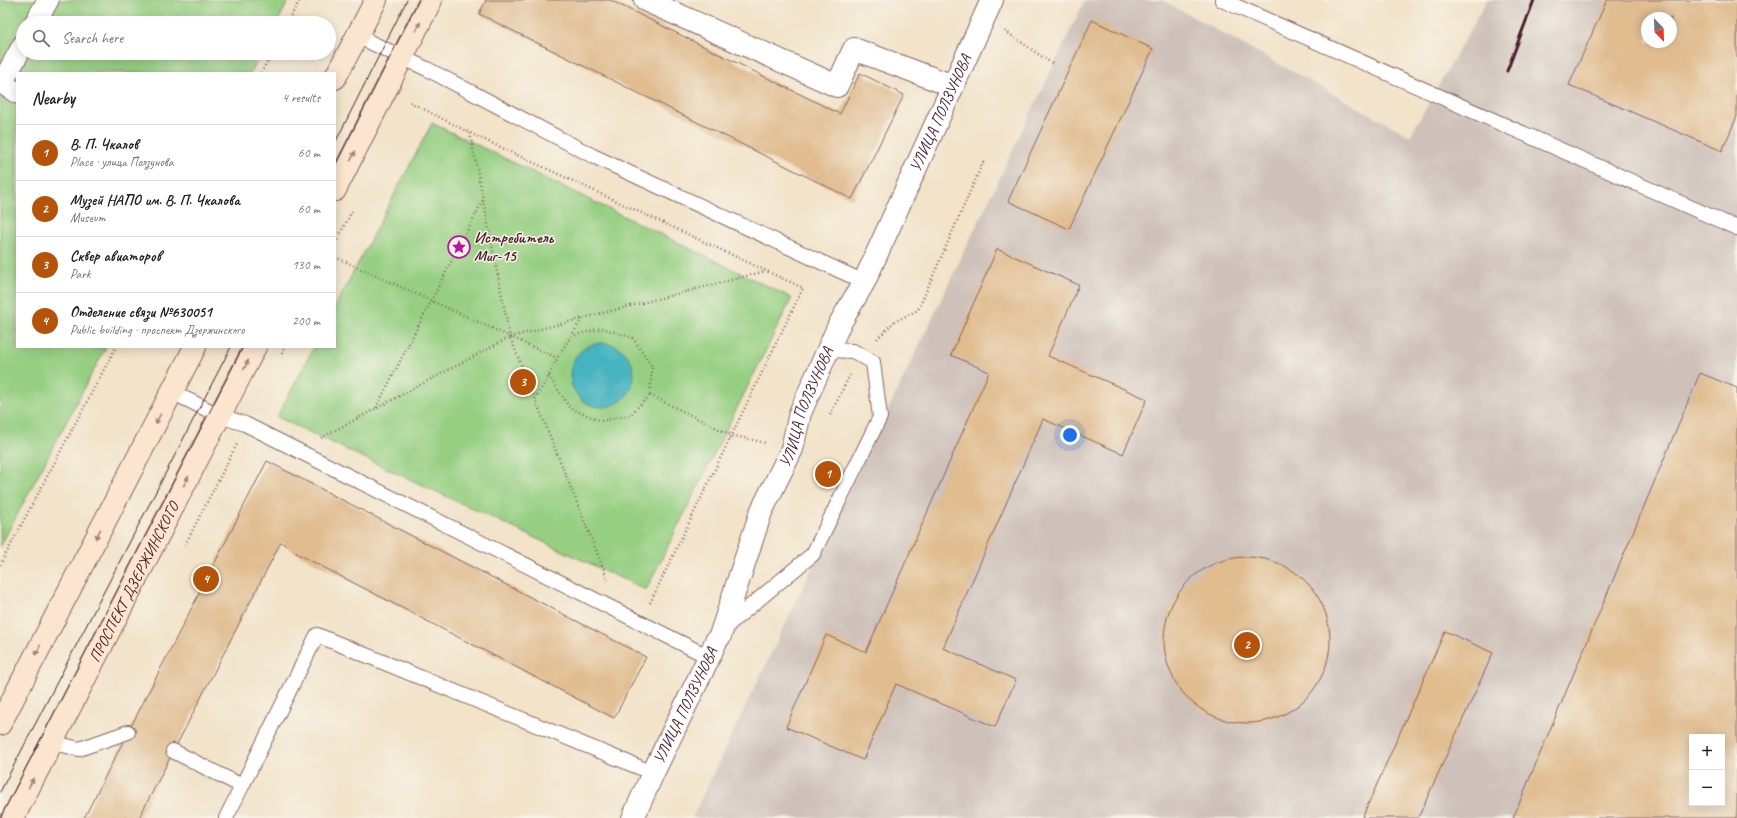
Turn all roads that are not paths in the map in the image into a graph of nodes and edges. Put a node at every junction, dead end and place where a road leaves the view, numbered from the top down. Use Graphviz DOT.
graph roads {
  1 [pos="48,0"];
  2 [pos="376,0"];
  3 [pos="431,0"];
  4 [pos="645,0"];
  5 [pos="992,0"];
  6 [pos="1222,0"];
  7 [pos="39,16"];
  8 [pos="357,36"];
  9 [pos="16,58"];
  10 [pos="403,58"];
  11 [pos="336,76"];
  12 [pos="952,86"];
  13 [pos="16,92"];
  14 [pos="336,188"];
  15 [pos="1737,228"];
  16 [pos="864,282"];
  17 [pos="194,348"];
  18 [pos="254,348"];
  19 [pos="828,350"];
  20 [pos="172,392"];
  21 [pos="220,416"];
  22 [pos="720,636"];
  23 [pos="709,657"];
  24 [pos="1,718"];
  25 [pos="128,732"];
  26 [pos="52,742"];
  27 [pos="173,751"];
  28 [pos="653,773"];
  29 [pos="242,786"];
  30 [pos="14,818"];
  31 [pos="226,818"];
  32 [pos="633,818"];
  1 -- 7 [label="street"];
  2 -- 8 [label="main road"];
  10 -- 3 [label="main road, one-way"];
  4 -- 12 [label="street"];
  5 -- 12 [label="street, УЛИЦА ПОЛЗУНОВА"];
  6 -- 15 [label="lane"];
  8 -- 10 [label="lane"];
  8 -- 11 [label="main road"];
  9 -- 13 [label="street"];
  14 -- 10 [label="main road, one-way"];
  10 -- 16 [label="lane"];
  12 -- 16 [label="street, УЛИЦА ПОЛЗУНОВА"];
  16 -- 19 [label="street, УЛИЦА ПОЛЗУНОВА"];
  17 -- 20 [label="main road"];
  21 -- 18 [label="main road, ПРОСПЕКТ ДЗЕРЖИНСКОГО, one-way"];
  19 -- 22 [label="street, УЛИЦА ПОЛЗУНОВА"];
  19 -- 22 [label="lane"];
  20 -- 21 [label="lane"];
  20 -- 24 [label="main road, one-way"];
  21 -- 23 [label="lane"];
  26 -- 21 [label="main road, ПРОСПЕКТ ДЗЕРЖИНСКОГО, one-way"];
  22 -- 23 [label="street, УЛИЦА ПОЛЗУНОВА"];
  23 -- 28 [label="street, УЛИЦА ПОЛЗУНОВА"];
  25 -- 26 [label="lane"];
  30 -- 26 [label="main road, ПРОСПЕКТ ДЗЕРЖИНСКОГО, one-way"];
  27 -- 29 [label="lane"];
  28 -- 29 [label="lane"];
  28 -- 32 [label="street, УЛИЦА ПОЛЗУНОВА"];
  29 -- 31 [label="lane"];
}
